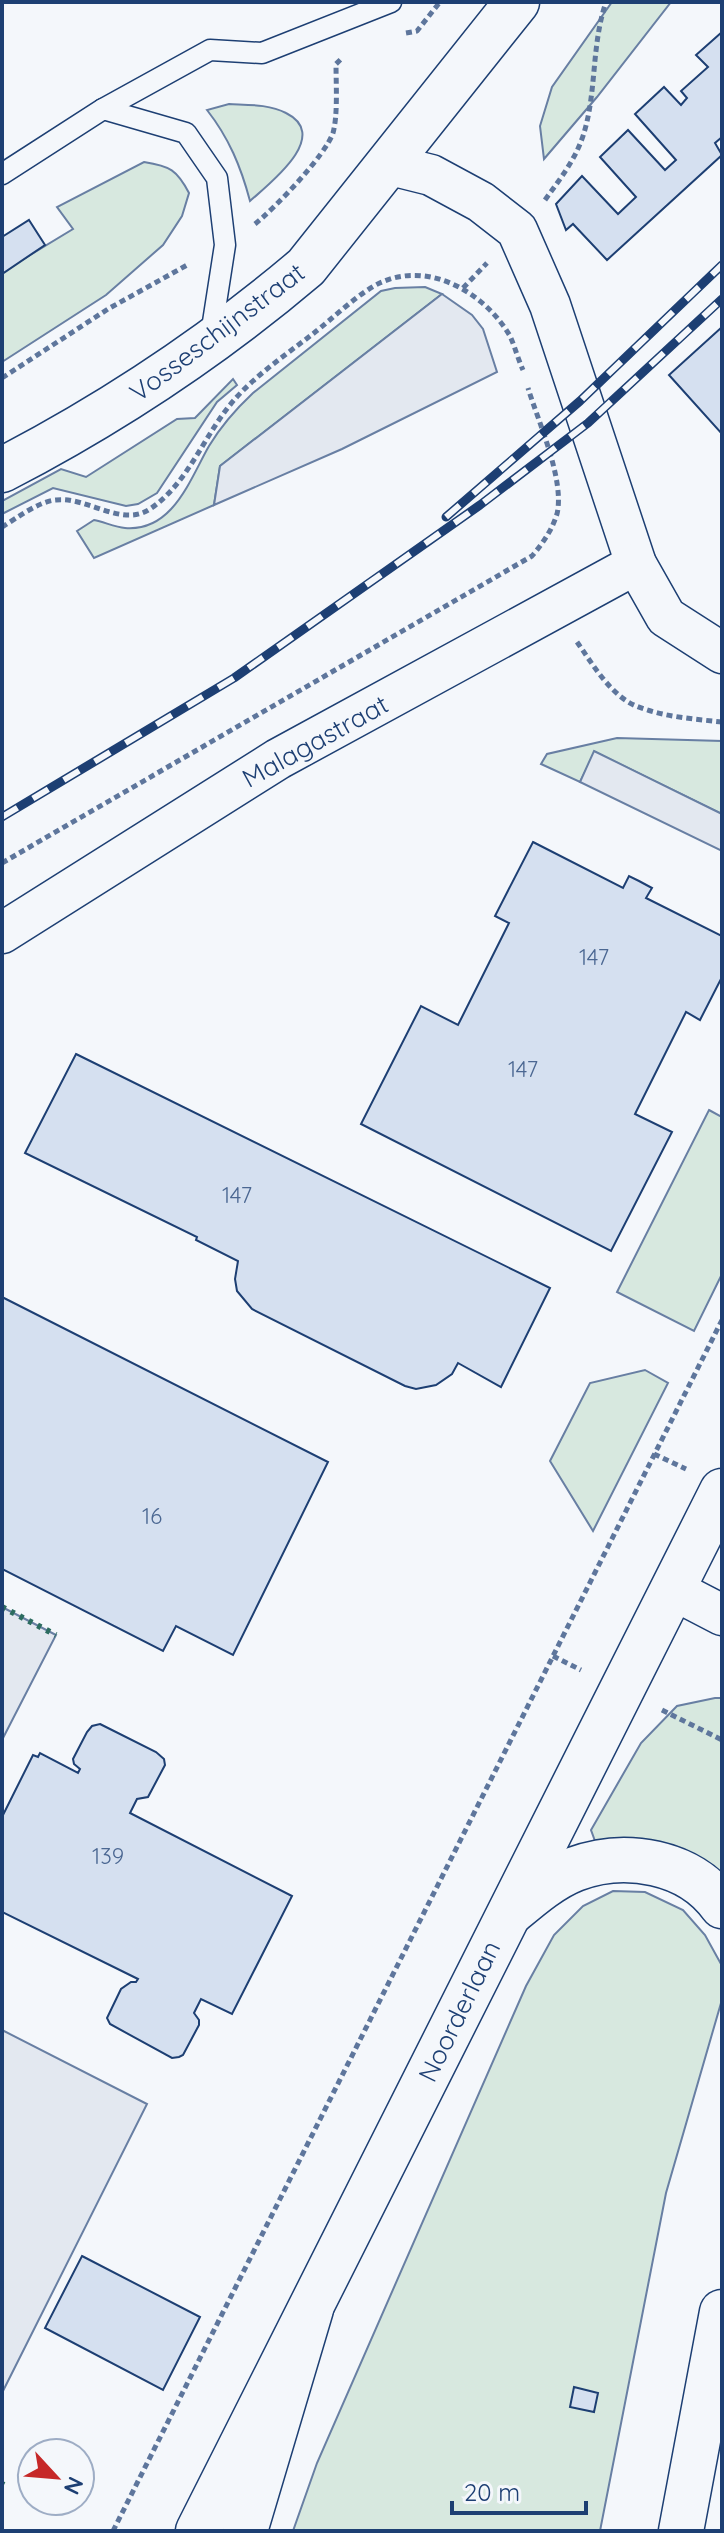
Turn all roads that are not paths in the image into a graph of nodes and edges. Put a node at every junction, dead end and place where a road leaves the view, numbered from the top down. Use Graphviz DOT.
graph roads {
  1 [pos="391,2"];
  2 [pos="517,2"];
  3 [pos="103,109"];
  4 [pos="387,164"];
  5 [pos="2,174"];
  6 [pos="210,340"];
  7 [pos="2,470"];
  8 [pos="636,564"];
  9 [pos="722,653"];
  10 [pos="2,933"];
  11 [pos="722,1491"];
  12 [pos="672,1589"];
  13 [pos="722,1615"];
  14 [pos="722,1906"];
  15 [pos="506,1917"];
  16 [pos="311,2309"];
  17 [pos="722,2312"];
  18 [pos="198,2531"];
  19 [pos="245,2531"];
  20 [pos="681,2531"];
  1 -- 3 [label="lane"];
  2 -- 4 [label="main road, Vosseschijnstraat"];
  3 -- 5 [label="lane"];
  3 -- 6 [label="lane"];
  4 -- 6 [label="main road, Vosseschijnstraat"];
  4 -- 8 [label="street"];
  6 -- 7 [label="main road, Vosseschijnstraat"];
  8 -- 9 [label="street"];
  8 -- 10 [label="street, Malagastraat"];
  11 -- 12 [label="main road, Noorderlaan"];
  12 -- 13 [label="street"];
  12 -- 15 [label="main road, Noorderlaan"];
  14 -- 15 [label="main road"];
  15 -- 16 [label="main road, Noorderlaan"];
  16 -- 18 [label="main road, Noorderlaan"];
  16 -- 19 [label="main road"];
  17 -- 20 [label="main road"];
}
